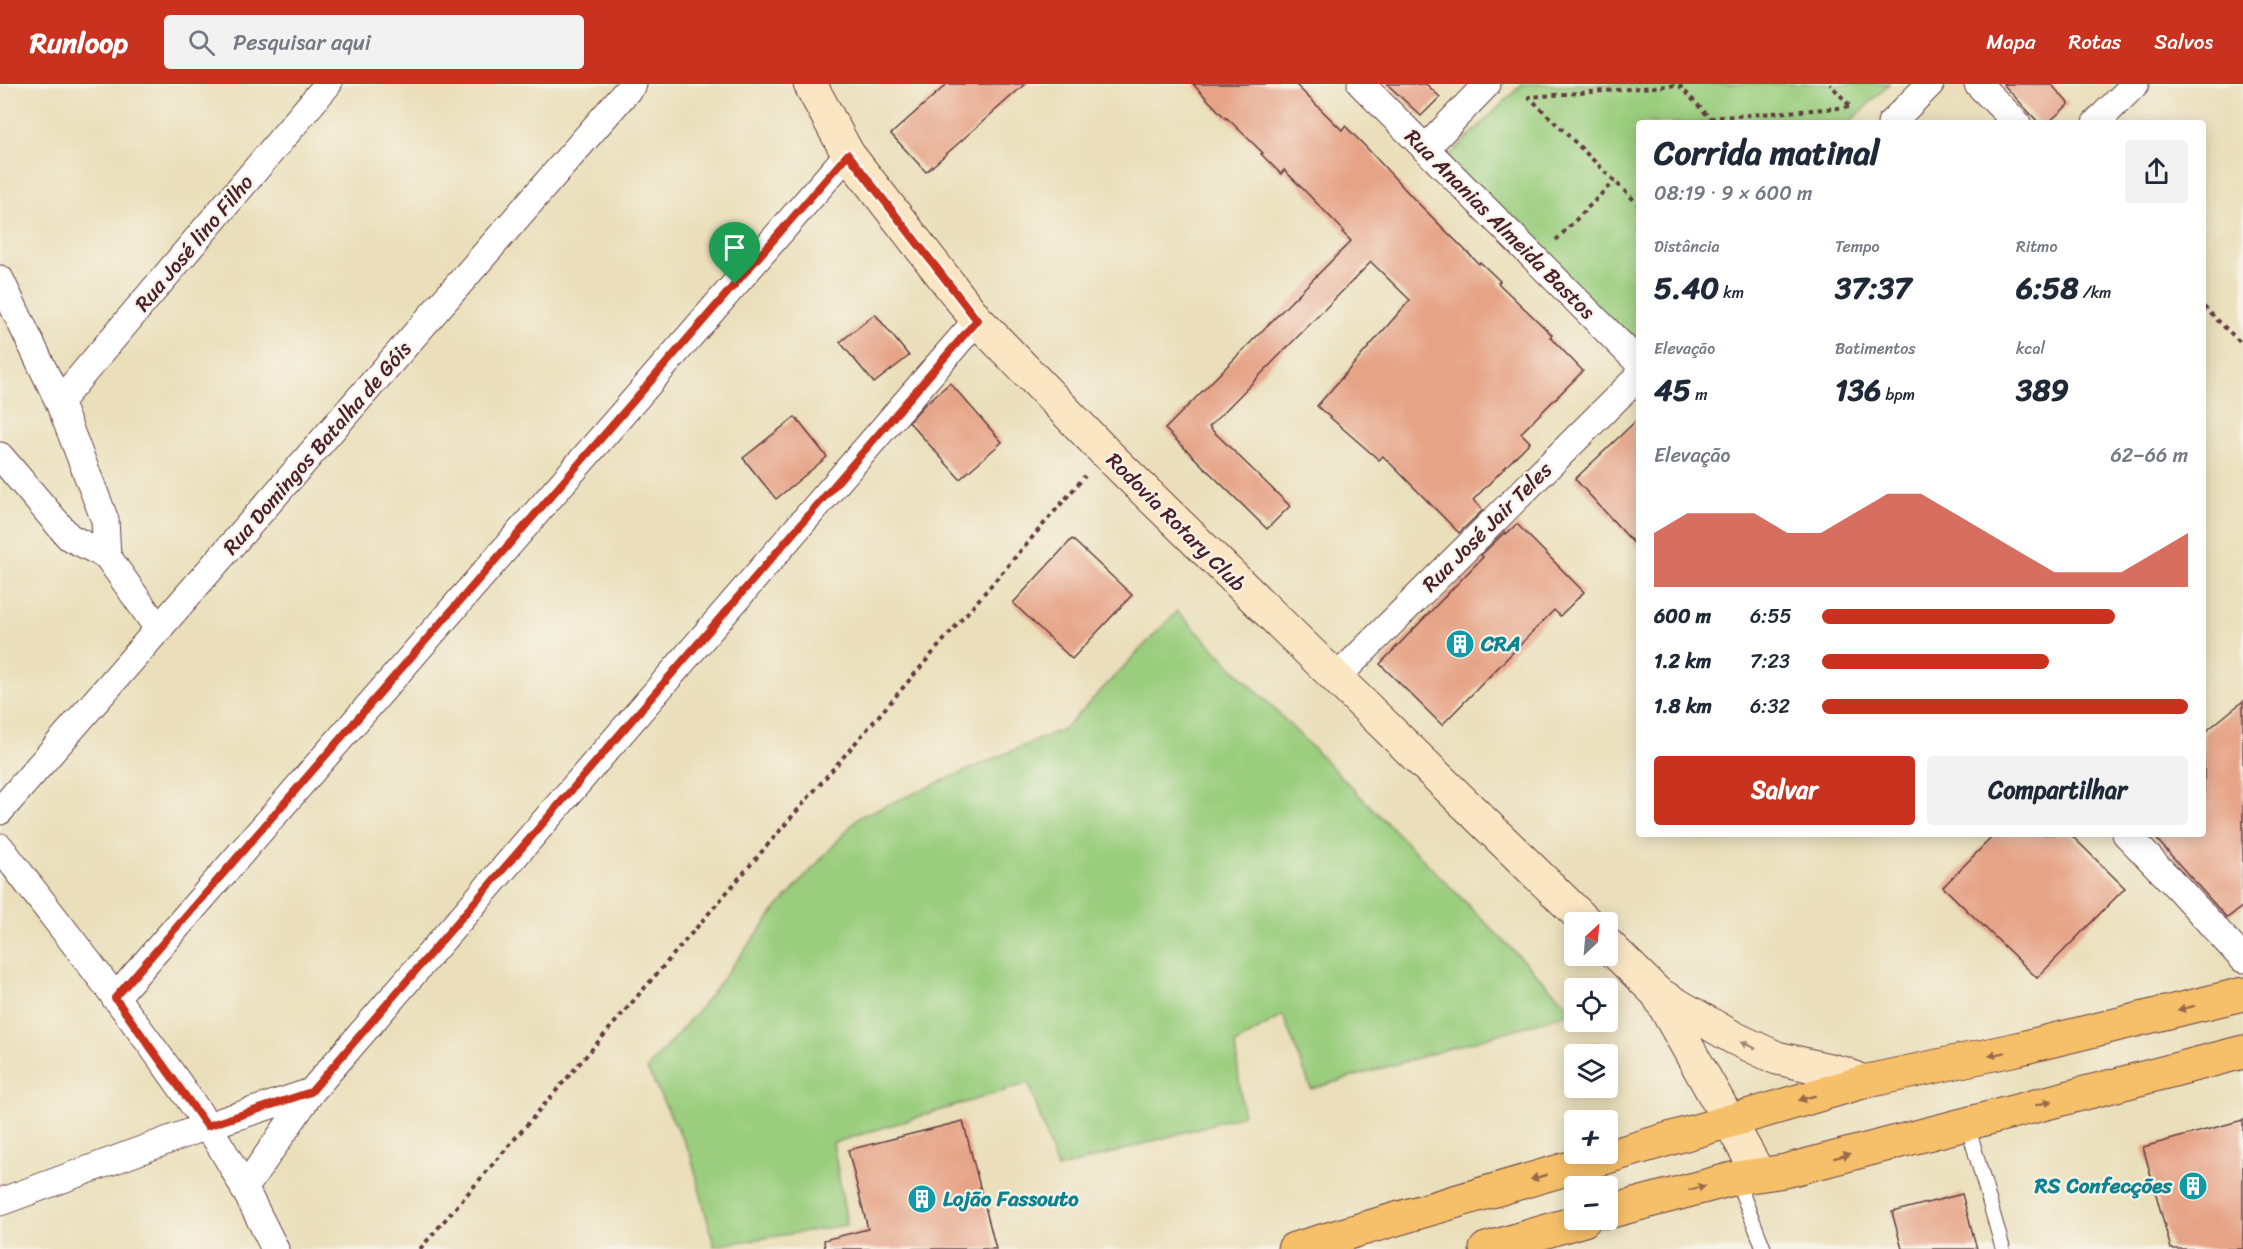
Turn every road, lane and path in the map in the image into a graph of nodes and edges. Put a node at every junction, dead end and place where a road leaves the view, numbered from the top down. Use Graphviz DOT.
graph roads {
  1 [pos="328,84"];
  2 [pos="633,84"];
  3 [pos="810,84"];
  4 [pos="1361,84"];
  5 [pos="1487,84"];
  6 [pos="1679,84"];
  7 [pos="1830,84"];
  8 [pos="1930,84"];
  9 [pos="1978,84"];
  10 [pos="2135,84"];
  11 [pos="1710,120"];
  12 [pos="1894,120"];
  13 [pos="2014,120"];
  14 [pos="2099,120"];
  15 [pos="1425,149"];
  16 [pos="848,154"];
  17 [pos="1614,181"];
  18 [pos="1636,202"];
  19 [pos="1535,260"];
  20 [pos="0,279"];
  21 [pos="2206,309"];
  22 [pos="977,320"];
  23 [pos="2243,345"];
  24 [pos="1636,360"];
  25 [pos="1636,379"];
  26 [pos="59,402"];
  27 [pos="1106,453"];
  28 [pos="0,456"];
  29 [pos="107,556"];
  30 [pos="159,630"];
  31 [pos="1335,679"];
  32 [pos="0,811"];
  33 [pos="2129,837"];
  34 [pos="0,847"];
  35 [pos="1576,912"];
  36 [pos="1618,955"];
  37 [pos="2243,959"];
  38 [pos="1657,993"];
  39 [pos="115,998"];
  40 [pos="2241,999"];
  41 [pos="2243,1052"];
  42 [pos="1863,1082"];
  43 [pos="311,1092"];
  44 [pos="1730,1121"];
  45 [pos="1967,1124"];
  46 [pos="207,1126"];
  47 [pos="1747,1176"];
  48 [pos="244,1189"];
  49 [pos="0,1202"];
  50 [pos="1618,1209"];
  51 [pos="1564,1226"];
  52 [pos="275,1249"];
  53 [pos="420,1249"];
  54 [pos="1294,1249"];
  55 [pos="1486,1249"];
  56 [pos="1764,1249"];
  57 [pos="2003,1249"];
  1 -- 26 [label="street, Rua José lino Filho"];
  2 -- 30 [label="street, Rua Domingos Batalha de Góis"];
  3 -- 16 [label="main road, Rodovia Rotary Club"];
  4 -- 15 [label="street, Rua Ananias Almeida Bastos"];
  5 -- 15 [label="street"];
  6 -- 11 [label="path"];
  6 -- 17 [label="path"];
  7 -- 11 [label="path"];
  8 -- 12 [label="street"];
  9 -- 13 [label="street"];
  10 -- 14 [label="street"];
  15 -- 19 [label="street, Rua Ananias Almeida Bastos"];
  16 -- 22 [label="main road, Rodovia Rotary Club"];
  16 -- 39 [label="street"];
  17 -- 18 [label="path"];
  17 -- 19 [label="path"];
  19 -- 24 [label="street, Rua Ananias Almeida Bastos"];
  20 -- 26 [label="street"];
  21 -- 23 [label="path"];
  22 -- 27 [label="main road, Rodovia Rotary Club"];
  22 -- 43 [label="street"];
  25 -- 31 [label="street, Rua José Jair Teles"];
  26 -- 29 [label="street"];
  27 -- 31 [label="main road, Rodovia Rotary Club"];
  27 -- 53 [label="path"];
  28 -- 29 [label="street"];
  29 -- 30 [label="street"];
  30 -- 32 [label="street, Rua Domingos Batalha de Góis"];
  31 -- 35 [label="main road, Rodovia Rotary Club"];
  33 -- 37 [label="street"];
  34 -- 39 [label="street"];
  36 -- 38 [label="main road"];
  42 -- 38 [label="main road, one-way"];
  38 -- 44 [label="main road"];
  39 -- 46 [label="street"];
  40 -- 42 [label="main road, one-way"];
  45 -- 41 [label="main road, one-way"];
  42 -- 44 [label="main road, one-way"];
  43 -- 46 [label="street"];
  43 -- 48 [label="street"];
  44 -- 47 [label="main road"];
  44 -- 54 [label="main road, one-way"];
  47 -- 45 [label="main road, one-way"];
  45 -- 57 [label="lane"];
  46 -- 48 [label="street"];
  46 -- 49 [label="street"];
  50 -- 47 [label="main road, one-way"];
  47 -- 56 [label="lane"];
  48 -- 52 [label="street"];
  51 -- 55 [label="main road"];
}
